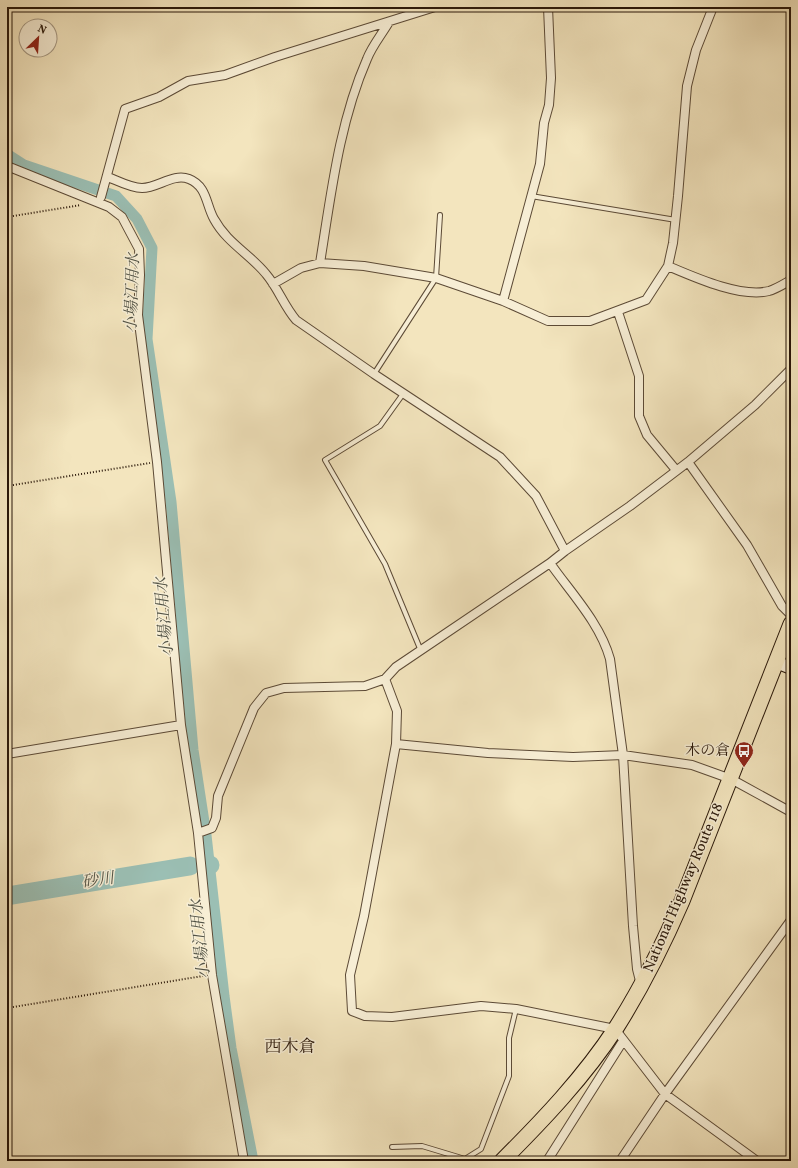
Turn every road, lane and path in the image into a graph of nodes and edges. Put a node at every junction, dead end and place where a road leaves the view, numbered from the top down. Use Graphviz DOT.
graph roads {
  1 [pos="435,7"];
  2 [pos="548,7"];
  3 [pos="713,7"];
  4 [pos="389,22"];
  5 [pos="7,166"];
  6 [pos="106,180"];
  7 [pos="531,196"];
  8 [pos="98,198"];
  9 [pos="440,215"];
  10 [pos="7,217"];
  11 [pos="676,220"];
  12 [pos="320,263"];
  13 [pos="668,266"];
  14 [pos="436,278"];
  15 [pos="791,280"];
  16 [pos="273,284"];
  17 [pos="503,301"];
  18 [pos="618,312"];
  19 [pos="791,369"];
  20 [pos="374,374"];
  21 [pos="404,394"];
  22 [pos="157,462"];
  23 [pos="688,462"];
  24 [pos="676,470"];
  25 [pos="7,486"];
  26 [pos="564,551"];
  27 [pos="550,563"];
  28 [pos="791,615"];
  29 [pos="791,624"];
  30 [pos="421,651"];
  31 [pos="776,662"];
  32 [pos="791,668"];
  33 [pos="385,679"];
  34 [pos="181,725"];
  35 [pos="396,744"];
  36 [pos="7,754"];
  37 [pos="623,755"];
  38 [pos="730,779"];
  39 [pos="791,812"];
  40 [pos="205,831"];
  41 [pos="791,920"];
  42 [pos="212,975"];
  43 [pos="642,986"];
  44 [pos="7,1008"];
  45 [pos="516,1009"];
  46 [pos="619,1035"];
  47 [pos="665,1094"];
  48 [pos="392,1147"];
  49 [pos="244,1159"];
  50 [pos="219,1161"];
  51 [pos="502,1161"];
  52 [pos="547,1161"];
  53 [pos="620,1161"];
  54 [pos="757,1161"];
  1 -- 4 [label="street"];
  2 -- 7 [label="street"];
  3 -- 11 [label="street"];
  4 -- 6 [label="street"];
  4 -- 12 [label="street"];
  5 -- 8 [label="street"];
  6 -- 8 [label="street"];
  6 -- 16 [label="street"];
  7 -- 11 [label="lane"];
  7 -- 17 [label="street"];
  8 -- 10 [label="path"];
  8 -- 22 [label="street"];
  9 -- 14 [label="lane"];
  11 -- 13 [label="street"];
  12 -- 14 [label="street"];
  12 -- 16 [label="street"];
  13 -- 15 [label="street"];
  13 -- 18 [label="street"];
  14 -- 17 [label="street"];
  14 -- 20 [label="lane"];
  16 -- 20 [label="street"];
  17 -- 18 [label="street"];
  18 -- 24 [label="street"];
  19 -- 23 [label="street"];
  20 -- 21 [label="street"];
  21 -- 26 [label="street"];
  21 -- 30 [label="lane"];
  22 -- 25 [label="path"];
  22 -- 34 [label="street"];
  23 -- 24 [label="street"];
  23 -- 28 [label="street"];
  24 -- 26 [label="street"];
  26 -- 27 [label="street"];
  27 -- 30 [label="street"];
  27 -- 37 [label="street"];
  29 -- 31 [label="highway, National Highway Route 118"];
  30 -- 33 [label="street"];
  31 -- 32 [label="street"];
  31 -- 38 [label="highway, National Highway Route 118"];
  33 -- 35 [label="street"];
  33 -- 40 [label="street"];
  34 -- 36 [label="street"];
  34 -- 40 [label="street"];
  35 -- 37 [label="street"];
  35 -- 45 [label="street"];
  37 -- 38 [label="street"];
  37 -- 43 [label="street"];
  38 -- 39 [label="street"];
  38 -- 43 [label="highway, National Highway Route 118"];
  40 -- 42 [label="street"];
  41 -- 47 [label="street"];
  42 -- 44 [label="path"];
  42 -- 49 [label="street"];
  43 -- 46 [label="highway, National Highway Route 118"];
  45 -- 46 [label="street"];
  45 -- 48 [label="lane"];
  46 -- 47 [label="street"];
  46 -- 51 [label="highway, National Highway Route 118"];
  46 -- 52 [label="street"];
  47 -- 53 [label="street"];
  47 -- 54 [label="street"];
  49 -- 50 [label="path"];
}
